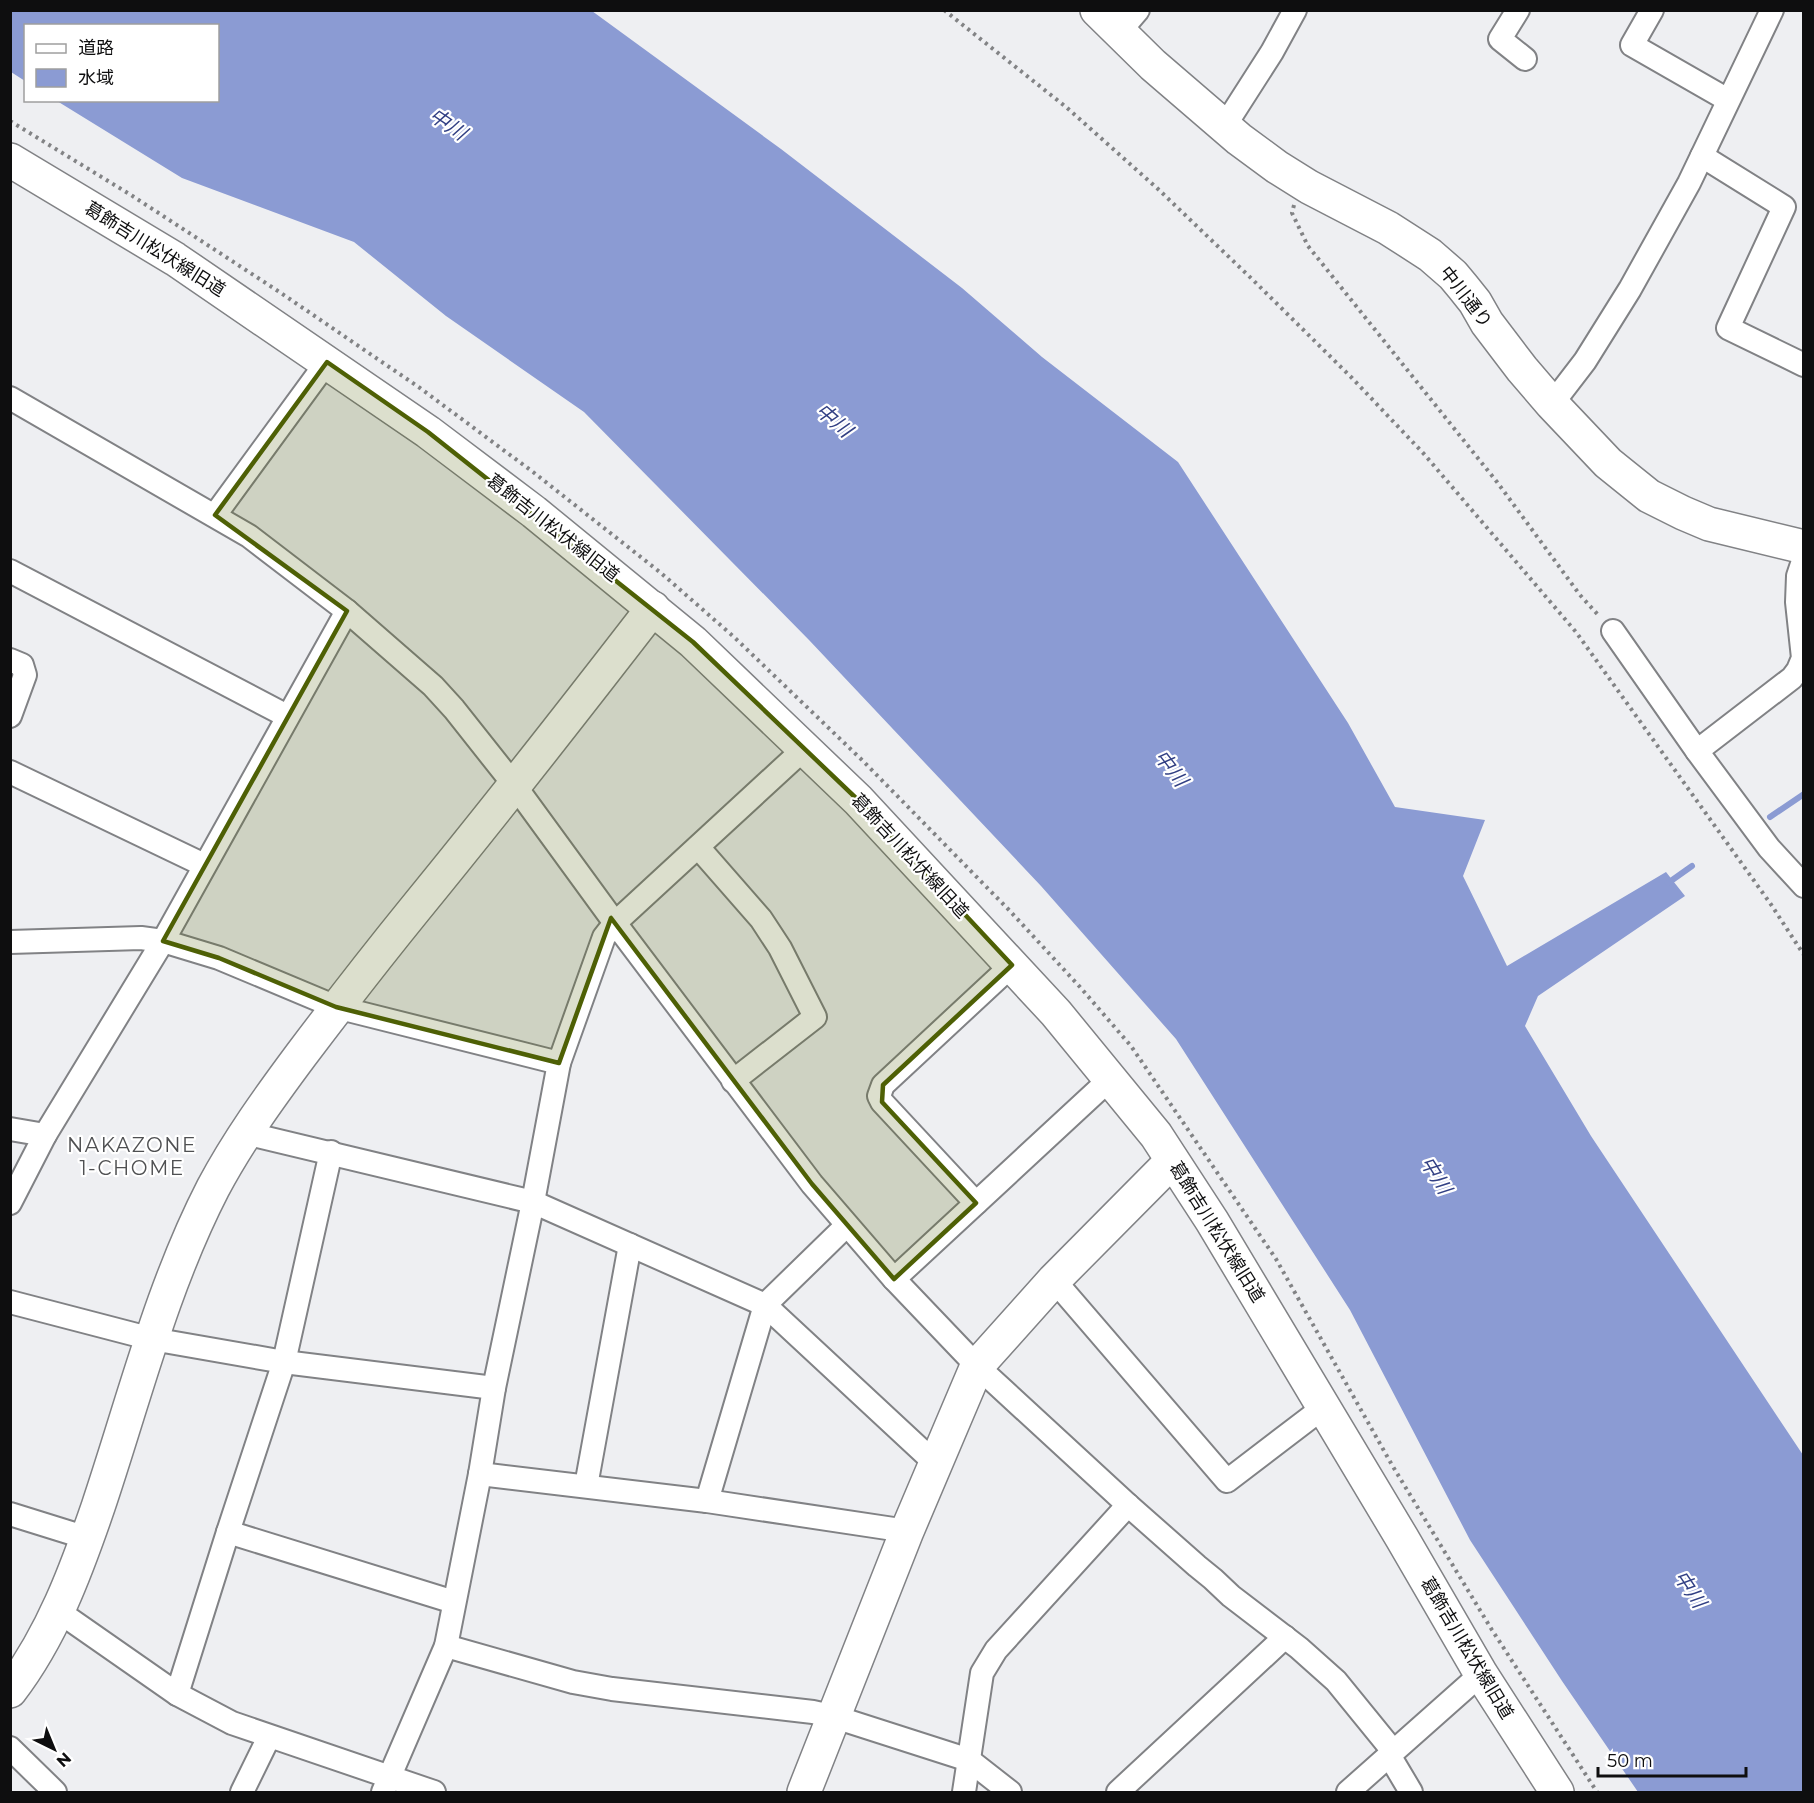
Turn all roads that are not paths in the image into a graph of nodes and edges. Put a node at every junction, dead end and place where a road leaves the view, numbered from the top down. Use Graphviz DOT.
graph roads {
  1 [pos="1295,10"];
  2 [pos="1518,10"];
  3 [pos="1772,10"];
  4 [pos="1651,11"];
  5 [pos="1118,17"];
  6 [pos="1525,59"];
  7 [pos="1728,100"];
  8 [pos="1224,127"];
  9 [pos="1702,156"];
  10 [pos="10,160"];
  11 [pos="327,362"];
  12 [pos="1803,365"];
  13 [pos="13,405"];
  14 [pos="1552,405"];
  15 [pos="215,515"];
  16 [pos="1803,547"];
  17 [pos="1803,558"];
  18 [pos="10,571"];
  19 [pos="653,608"];
  20 [pos="346,611"];
  21 [pos="1613,631"];
  22 [pos="10,660"];
  23 [pos="10,716"];
  24 [pos="288,716"];
  25 [pos="805,748"];
  26 [pos="1697,751"];
  27 [pos="10,772"];
  28 [pos="515,786"];
  29 [pos="698,847"];
  30 [pos="204,865"];
  31 [pos="1803,886"];
  32 [pos="615,923"];
  33 [pos="163,941"];
  34 [pos="10,942"];
  35 [pos="1012,965"];
  36 [pos="336,1007"];
  37 [pos="559,1063"];
  38 [pos="1110,1079"];
  39 [pos="733,1081"];
  40 [pos="10,1129"];
  41 [pos="245,1133"];
  42 [pos="45,1135"];
  43 [pos="331,1152"];
  44 [pos="1172,1161"];
  45 [pos="533,1202"];
  46 [pos="10,1203"];
  47 [pos="976,1203"];
  48 [pos="846,1226"];
  49 [pos="630,1245"];
  50 [pos="894,1279"];
  51 [pos="1054,1280"];
  52 [pos="10,1302"];
  53 [pos="765,1305"];
  54 [pos="152,1339"];
  55 [pos="284,1362"];
  56 [pos="977,1366"];
  57 [pos="494,1388"];
  58 [pos="1324,1407"];
  59 [pos="935,1464"];
  60 [pos="480,1474"];
  61 [pos="586,1486"];
  62 [pos="707,1501"];
  63 [pos="1128,1505"];
  64 [pos="10,1514"];
  65 [pos="907,1531"];
  66 [pos="228,1532"];
  67 [pos="87,1538"];
  68 [pos="454,1602"];
  69 [pos="58,1611"];
  70 [pos="1285,1637"];
  71 [pos="446,1646"];
  72 [pos="1481,1674"];
  73 [pos="10,1691"];
  74 [pos="177,1694"];
  75 [pos="835,1717"];
  76 [pos="269,1737"];
  77 [pos="10,1748"];
  78 [pos="1391,1753"];
  79 [pos="969,1760"];
  80 [pos="386,1785"];
  81 [pos="55,1792"];
  82 [pos="242,1792"];
  83 [pos="434,1792"];
  84 [pos="804,1792"];
  85 [pos="964,1792"];
  86 [pos="1010,1792"];
  87 [pos="1118,1792"];
  88 [pos="1348,1792"];
  89 [pos="1411,1792"];
  90 [pos="1557,1792"];
  1 -- 8 [label="street"];
  2 -- 6 [label="street"];
  3 -- 7 [label="street"];
  4 -- 7 [label="street"];
  5 -- 8 [label="street, 中川通り"];
  7 -- 9 [label="street"];
  8 -- 14 [label="street, 中川通り"];
  9 -- 12 [label="street"];
  9 -- 14 [label="street"];
  10 -- 11 [label="street, 葛飾吉川松伏線旧道"];
  11 -- 15 [label="street"];
  11 -- 19 [label="street, 葛飾吉川松伏線旧道"];
  13 -- 15 [label="street"];
  14 -- 16 [label="street, 中川通り"];
  15 -- 20 [label="street"];
  17 -- 26 [label="street"];
  18 -- 24 [label="street"];
  19 -- 25 [label="street, 葛飾吉川松伏線旧道"];
  19 -- 28 [label="street"];
  20 -- 24 [label="street"];
  20 -- 28 [label="street"];
  21 -- 26 [label="street"];
  22 -- 23 [label="street"];
  24 -- 30 [label="street"];
  25 -- 29 [label="street"];
  25 -- 35 [label="street, 葛飾吉川松伏線旧道"];
  26 -- 31 [label="street"];
  27 -- 30 [label="street"];
  28 -- 32 [label="street"];
  28 -- 36 [label="street"];
  29 -- 32 [label="street"];
  29 -- 39 [label="street"];
  30 -- 33 [label="street"];
  32 -- 37 [label="street"];
  32 -- 39 [label="street"];
  33 -- 34 [label="street"];
  33 -- 36 [label="street"];
  33 -- 42 [label="street"];
  35 -- 38 [label="street, 葛飾吉川松伏線旧道"];
  35 -- 47 [label="street"];
  36 -- 37 [label="street"];
  36 -- 41 [label="street"];
  37 -- 45 [label="street"];
  38 -- 44 [label="street, 葛飾吉川松伏線旧道"];
  38 -- 47 [label="street"];
  39 -- 48 [label="street"];
  40 -- 42 [label="street"];
  41 -- 43 [label="street"];
  41 -- 54 [label="street"];
  42 -- 46 [label="street"];
  43 -- 45 [label="street"];
  43 -- 55 [label="street"];
  44 -- 51 [label="street"];
  44 -- 58 [label="street, 葛飾吉川松伏線旧道"];
  45 -- 49 [label="street"];
  45 -- 57 [label="street"];
  47 -- 50 [label="street"];
  48 -- 50 [label="street"];
  48 -- 53 [label="street"];
  49 -- 53 [label="street"];
  49 -- 61 [label="street"];
  50 -- 56 [label="street"];
  51 -- 56 [label="street"];
  51 -- 58 [label="street"];
  52 -- 54 [label="street"];
  53 -- 59 [label="street"];
  53 -- 62 [label="street"];
  54 -- 55 [label="street"];
  54 -- 67 [label="street"];
  55 -- 57 [label="street"];
  55 -- 66 [label="street"];
  56 -- 59 [label="street"];
  56 -- 63 [label="street"];
  57 -- 60 [label="street"];
  58 -- 72 [label="street, 葛飾吉川松伏線旧道"];
  59 -- 65 [label="street"];
  60 -- 61 [label="street"];
  60 -- 68 [label="street"];
  61 -- 62 [label="street"];
  62 -- 65 [label="street"];
  63 -- 70 [label="street"];
  63 -- 79 [label="street"];
  64 -- 67 [label="street"];
  65 -- 75 [label="street"];
  66 -- 68 [label="street"];
  66 -- 74 [label="street"];
  67 -- 69 [label="street"];
  68 -- 71 [label="street"];
  69 -- 73 [label="street"];
  69 -- 74 [label="street"];
  70 -- 78 [label="street"];
  70 -- 87 [label="street"];
  71 -- 75 [label="street"];
  71 -- 80 [label="street"];
  72 -- 78 [label="street"];
  72 -- 90 [label="street, 葛飾吉川松伏線旧道"];
  74 -- 76 [label="street"];
  75 -- 79 [label="street"];
  75 -- 84 [label="street"];
  76 -- 80 [label="street"];
  76 -- 82 [label="street"];
  77 -- 81 [label="street"];
  78 -- 88 [label="street"];
  78 -- 89 [label="street"];
  79 -- 85 [label="street"];
  79 -- 86 [label="street"];
  80 -- 83 [label="street"];
}
